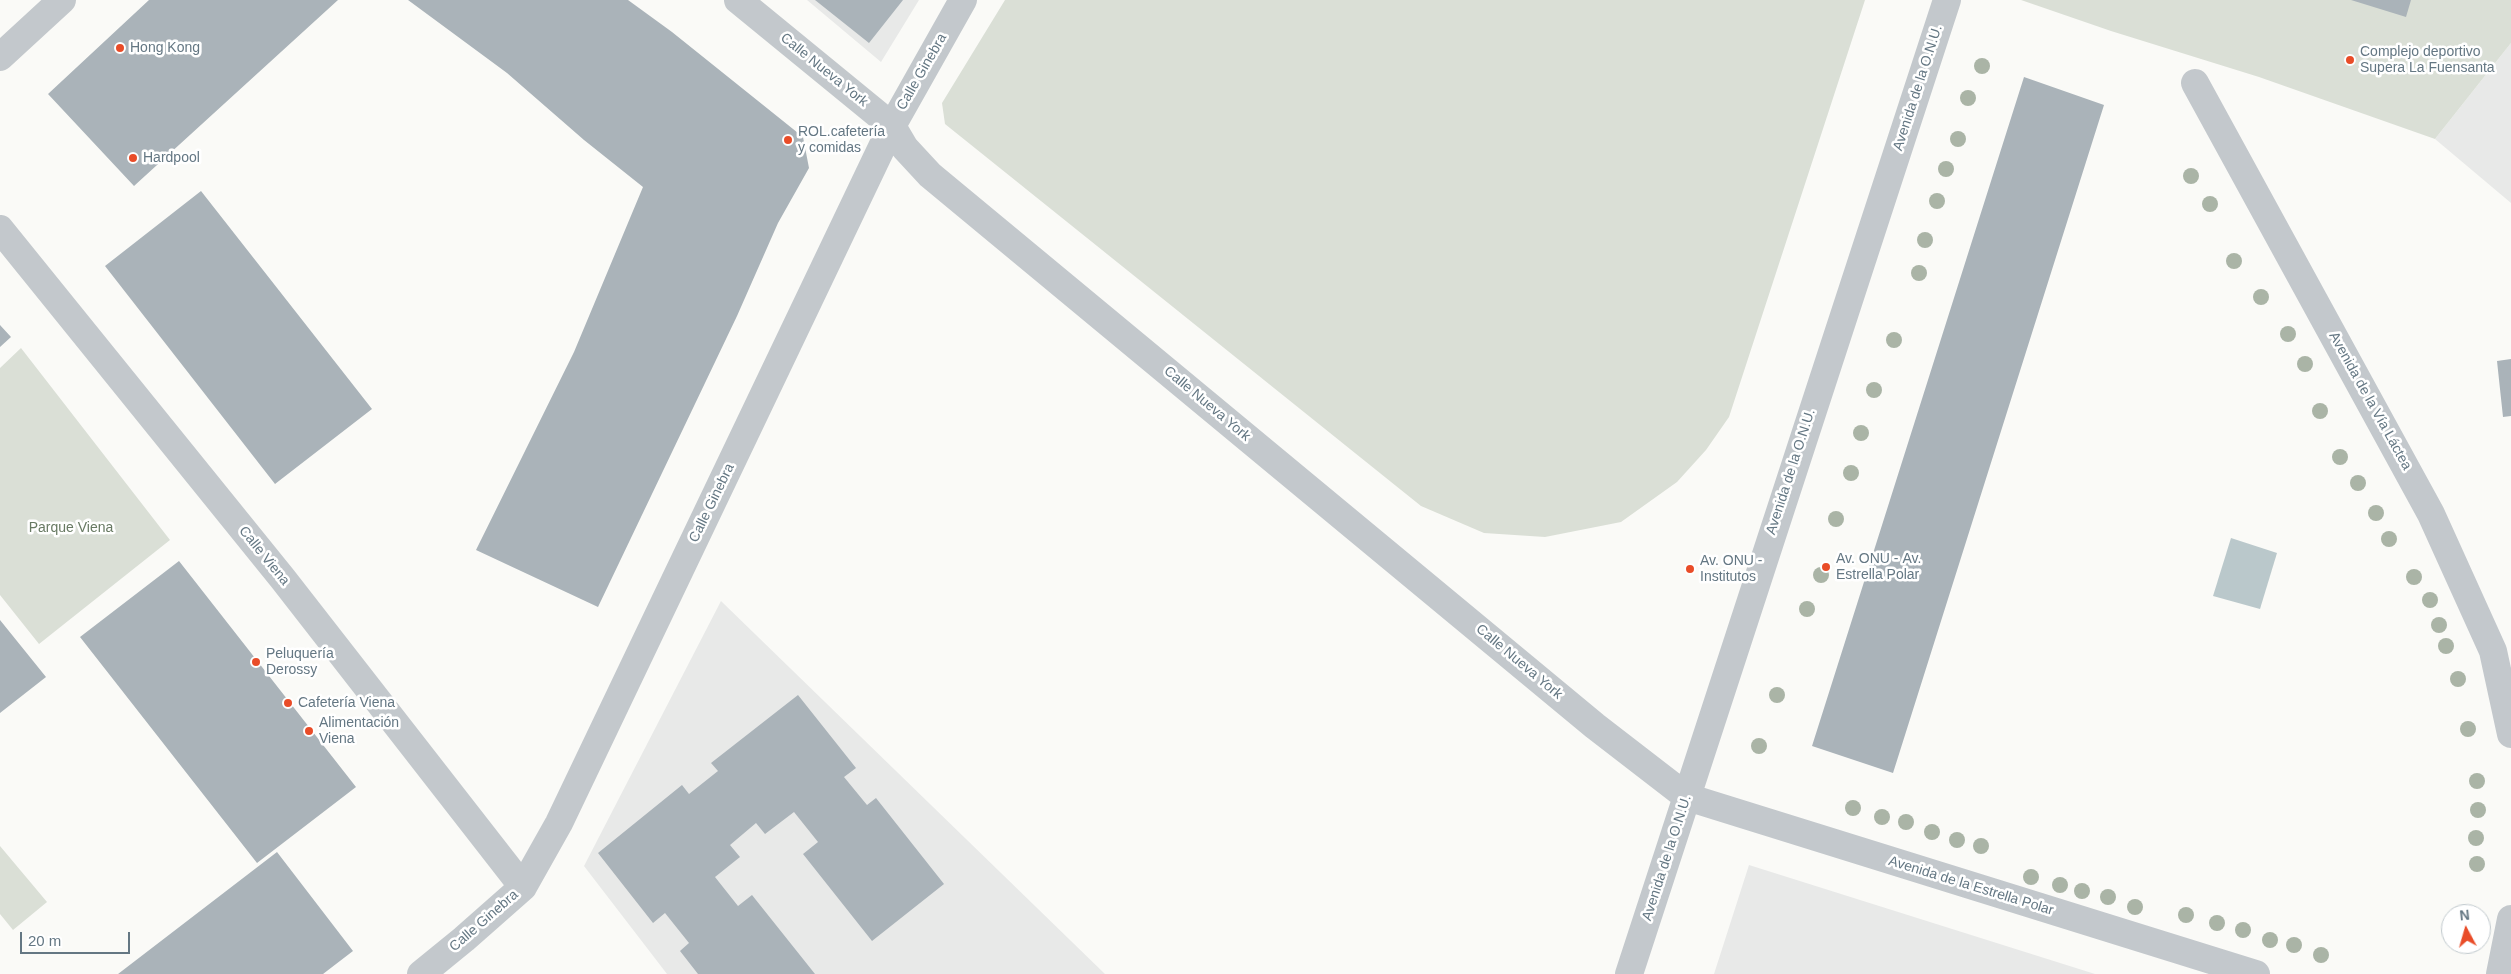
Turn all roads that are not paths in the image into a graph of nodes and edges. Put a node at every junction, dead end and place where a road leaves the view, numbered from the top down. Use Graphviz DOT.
graph roads {
  1 [pos="62,0"];
  2 [pos="738,0"];
  3 [pos="963,0"];
  4 [pos="1946,0"];
  5 [pos="0,57"];
  6 [pos="2195,82"];
  7 [pos="892,126"];
  8 [pos="0,228"];
  9 [pos="2511,734"];
  10 [pos="1687,798"];
  11 [pos="523,887"];
  12 [pos="2511,919"];
  13 [pos="420,974"];
  14 [pos="1629,974"];
  15 [pos="2256,974"];
  16 [pos="2500,974"];
  1 -- 5 [label="street"];
  2 -- 7 [label="street, Calle Nueva York"];
  3 -- 7 [label="street, Calle Ginebra"];
  4 -- 10 [label="street, Avenida de la O.N.U."];
  6 -- 9 [label="street, Avenida de la Vía Láctea"];
  7 -- 10 [label="street, Calle Nueva York"];
  7 -- 11 [label="street, Calle Ginebra"];
  8 -- 11 [label="street, Calle Viena"];
  10 -- 14 [label="street, Avenida de la O.N.U."];
  10 -- 15 [label="street, Avenida de la Estrella Polar"];
  11 -- 13 [label="street, Calle Ginebra"];
  12 -- 16 [label="street"];
}
